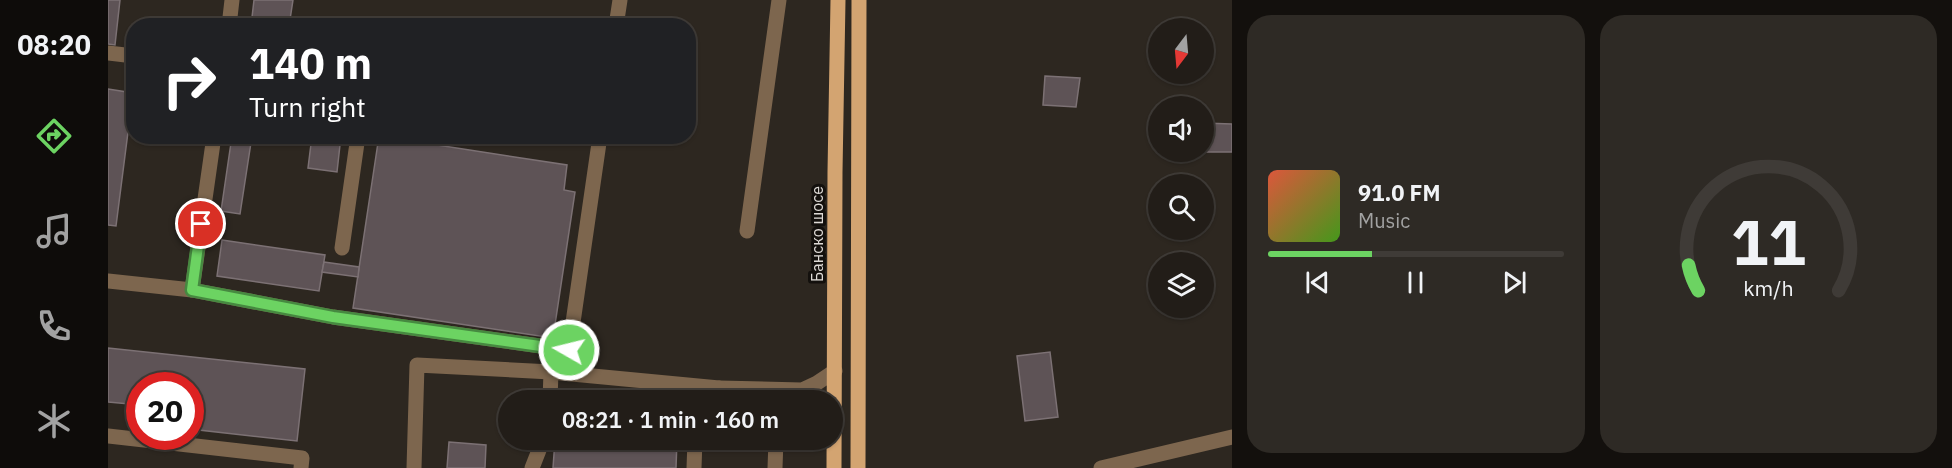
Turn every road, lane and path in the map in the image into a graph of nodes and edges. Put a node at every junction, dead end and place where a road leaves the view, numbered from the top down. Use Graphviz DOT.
graph roads {
  1 [pos="232,0"];
  2 [pos="620,0"];
  3 [pos="780,0"];
  4 [pos="838,0"];
  5 [pos="859,0"];
  6 [pos="230,18"];
  7 [pos="617,18"];
  8 [pos="108,53"];
  9 [pos="126,55"];
  10 [pos="213,144"];
  11 [pos="357,144"];
  12 [pos="599,144"];
  13 [pos="747,231"];
  14 [pos="342,248"];
  15 [pos="108,281"];
  16 [pos="192,290"];
  17 [pos="835,371"];
  18 [pos="551,372"];
  19 [pos="719,388"];
  20 [pos="550,390"];
  21 [pos="714,390"];
  22 [pos="734,390"];
  23 [pos="802,390"];
  24 [pos="108,436"];
  25 [pos="1232,437"];
  26 [pos="539,450"];
  27 [pos="694,450"];
  28 [pos="776,450"];
  29 [pos="834,466"];
  30 [pos="301,468"];
  31 [pos="414,468"];
  32 [pos="532,468"];
  33 [pos="693,468"];
  34 [pos="775,468"];
  35 [pos="859,468"];
  36 [pos="1101,468"];
  1 -- 6 [label="street"];
  2 -- 7 [label="street"];
  3 -- 13 [label="street"];
  4 -- 17 [label="main road, Банско шосе"];
  5 -- 35 [label="main road"];
  8 -- 9 [label="street"];
  10 -- 16 [label="street"];
  11 -- 14 [label="street"];
  12 -- 16 [label="street"];
  15 -- 16 [label="street"];
  17 -- 23 [label="street"];
  17 -- 29 [label="main road, Банско шосе"];
  18 -- 19 [label="street"];
  18 -- 20 [label="street"];
  18 -- 31 [label="street"];
  19 -- 21 [label="street"];
  19 -- 22 [label="street"];
  24 -- 30 [label="street"];
  25 -- 36 [label="street"];
  26 -- 32 [label="street"];
  27 -- 33 [label="street"];
  28 -- 34 [label="street"];
}
